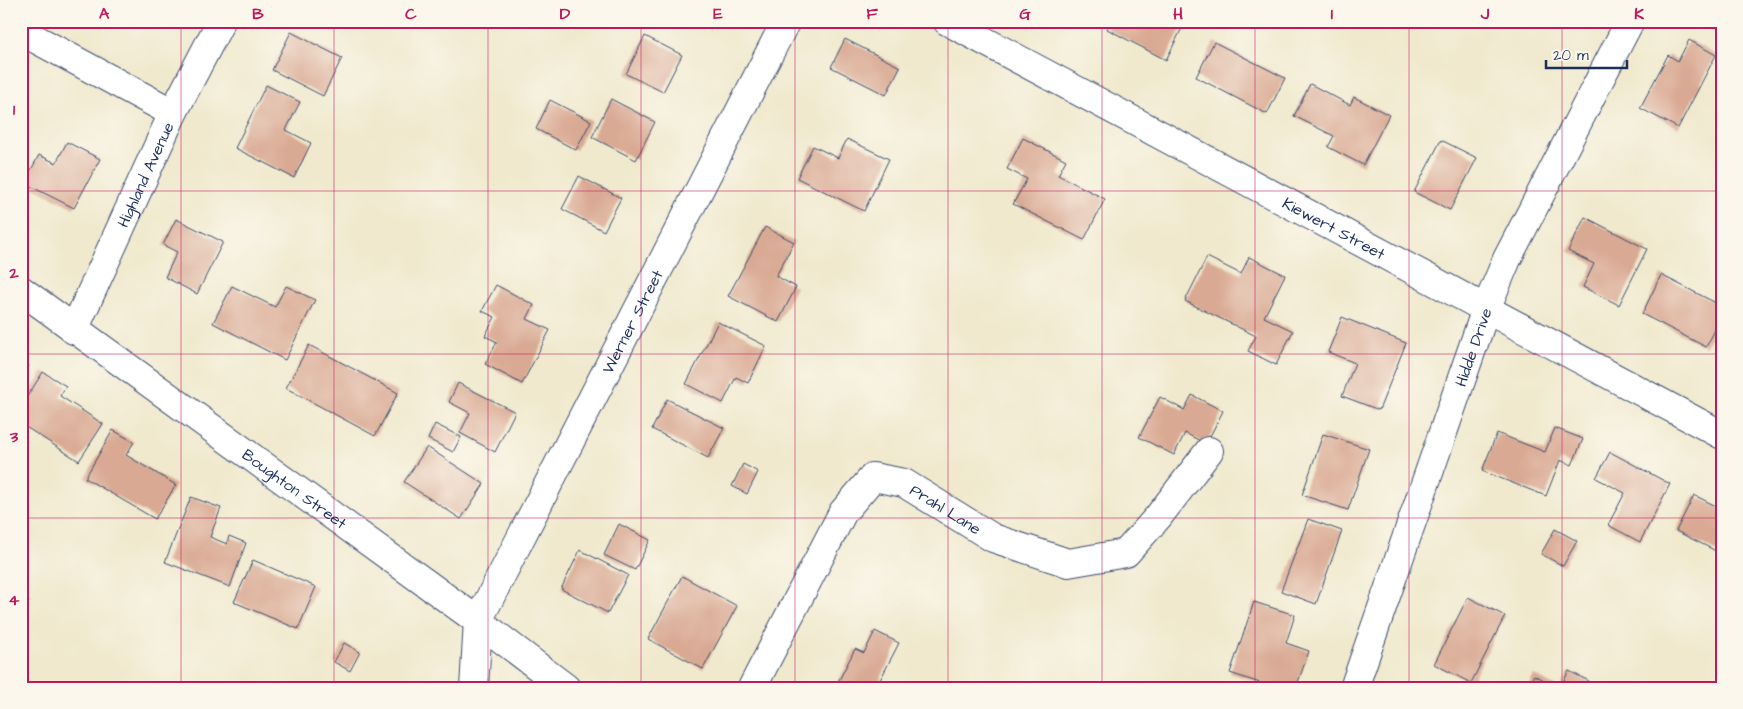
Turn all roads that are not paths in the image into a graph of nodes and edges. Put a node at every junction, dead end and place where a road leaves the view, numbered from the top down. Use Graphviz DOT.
graph roads {
  1 [pos="221,21"];
  2 [pos="786,21"];
  3 [pos="947,21"];
  4 [pos="1630,21"];
  5 [pos="21,31"];
  6 [pos="173,113"];
  7 [pos="21,290"];
  8 [pos="1486,309"];
  9 [pos="74,330"];
  10 [pos="1722,435"];
  11 [pos="1210,451"];
  12 [pos="478,621"];
  13 [pos="474,688"];
  14 [pos="566,688"];
  15 [pos="752,688"];
  16 [pos="1354,688"];
  1 -- 6 [label="street, Highland Avenue"];
  2 -- 12 [label="street, Werner Street"];
  3 -- 8 [label="street, Kiewert Street"];
  4 -- 8 [label="street, Hidde Drive"];
  5 -- 6 [label="street"];
  6 -- 9 [label="street, Highland Avenue"];
  7 -- 9 [label="street, Boughton Street"];
  8 -- 10 [label="street, Kiewert Street"];
  8 -- 16 [label="street, Hidde Drive"];
  9 -- 12 [label="street, Boughton Street"];
  11 -- 15 [label="street, Prahl Lane"];
  12 -- 13 [label="street"];
  12 -- 14 [label="street, Boughton Street"];
}
